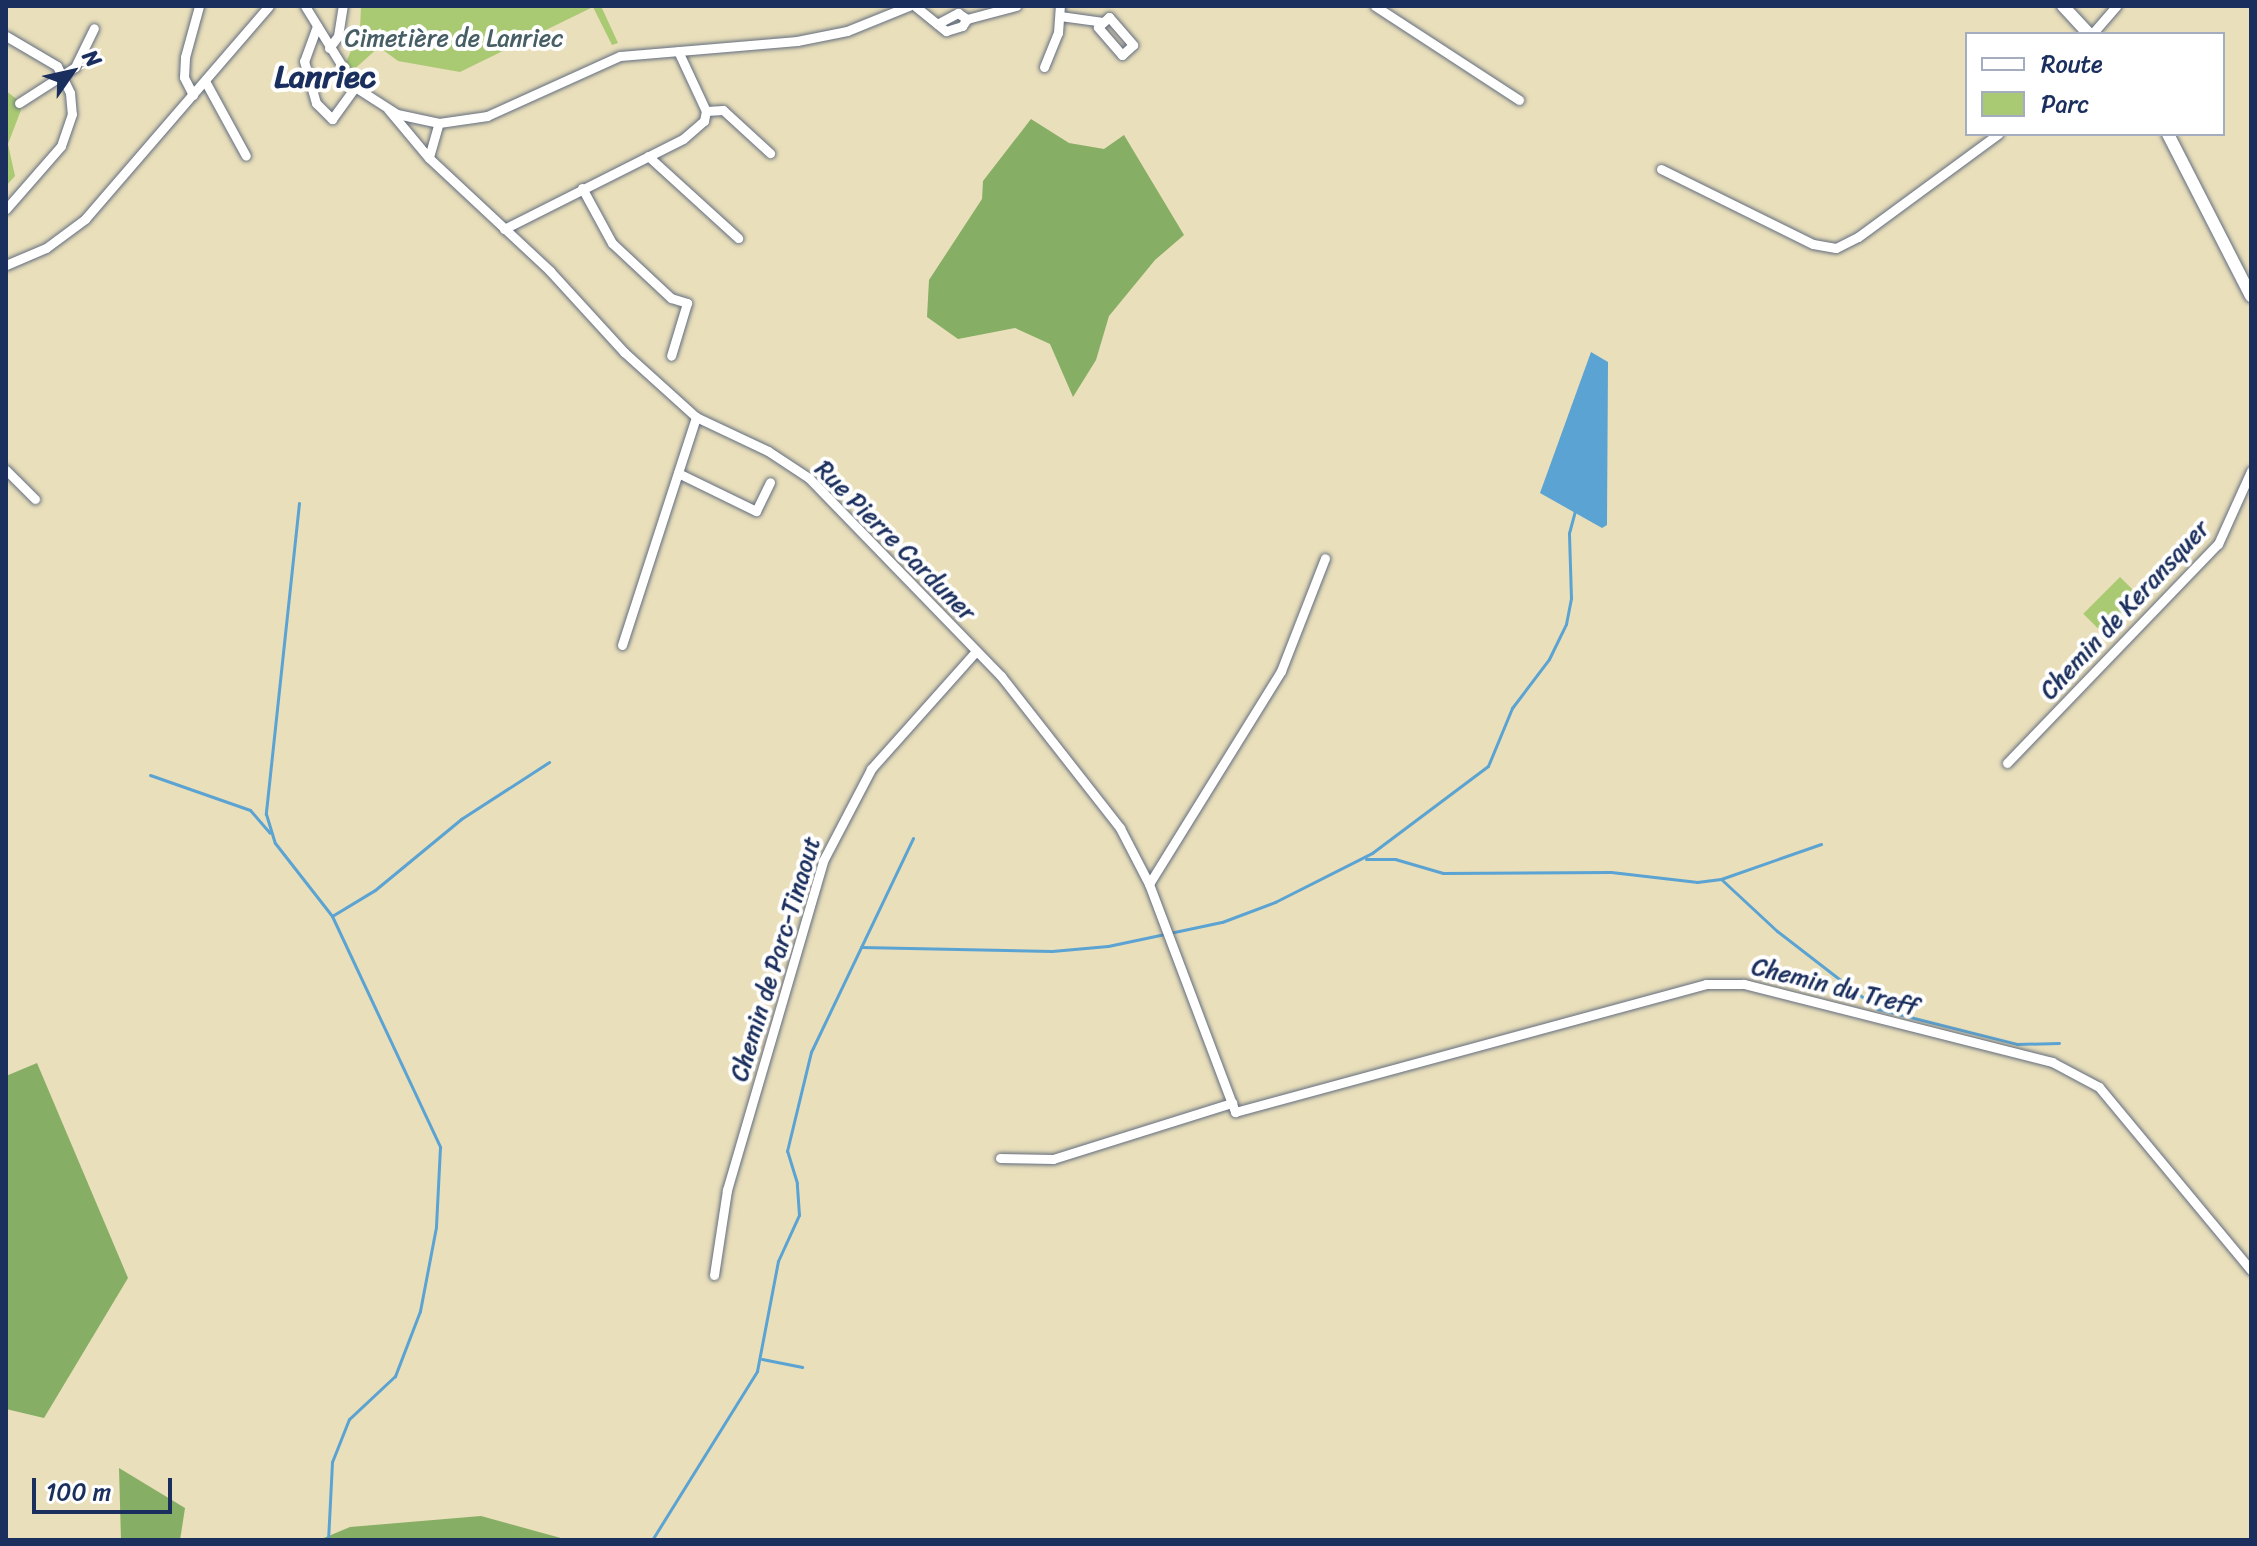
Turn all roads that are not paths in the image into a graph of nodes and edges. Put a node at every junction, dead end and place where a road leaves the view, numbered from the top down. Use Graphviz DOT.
graph roads {
  1 [pos="199,6"];
  2 [pos="269,6"];
  3 [pos="305,6"];
  4 [pos="343,6"];
  5 [pos="912,6"];
  6 [pos="1016,6"];
  7 [pos="1375,6"];
  8 [pos="2063,6"];
  9 [pos="2116,6"];
  10 [pos="1060,11"];
  11 [pos="1103,22"];
  12 [pos="317,26"];
  13 [pos="94,28"];
  14 [pos="2089,32"];
  15 [pos="2093,32"];
  16 [pos="6,36"];
  17 [pos="329,48"];
  18 [pos="678,51"];
  19 [pos="1044,67"];
  20 [pos="63,76"];
  21 [pos="205,81"];
  22 [pos="355,87"];
  23 [pos="193,95"];
  24 [pos="1519,100"];
  25 [pos="19,103"];
  26 [pos="388,109"];
  27 [pos="706,111"];
  28 [pos="439,123"];
  29 [pos="1995,136"];
  30 [pos="2169,136"];
  31 [pos="770,153"];
  32 [pos="246,156"];
  33 [pos="648,156"];
  34 [pos="429,158"];
  35 [pos="1661,169"];
  36 [pos="582,188"];
  37 [pos="6,209"];
  38 [pos="504,229"];
  39 [pos="738,238"];
  40 [pos="6,265"];
  41 [pos="2251,296"];
  42 [pos="671,356"];
  43 [pos="696,417"];
  44 [pos="6,470"];
  45 [pos="2251,471"];
  46 [pos="678,473"];
  47 [pos="770,482"];
  48 [pos="35,499"];
  49 [pos="1325,558"];
  50 [pos="622,645"];
  51 [pos="976,651"];
  52 [pos="2007,763"];
  53 [pos="1149,884"];
  54 [pos="1234,1108"];
  55 [pos="1000,1158"];
  56 [pos="2251,1270"];
  57 [pos="714,1275"];
  1 -- 23 [label="street"];
  2 -- 21 [label="street"];
  3 -- 12 [label="street"];
  4 -- 17 [label="street"];
  5 -- 6 [label="street"];
  5 -- 18 [label="street"];
  7 -- 24 [label="street"];
  8 -- 14 [label="main road"];
  9 -- 15 [label="street"];
  10 -- 11 [label="street"];
  10 -- 19 [label="street"];
  12 -- 17 [label="street"];
  12 -- 22 [label="street"];
  13 -- 20 [label="street"];
  16 -- 20 [label="street"];
  17 -- 22 [label="street"];
  18 -- 27 [label="street"];
  18 -- 28 [label="street"];
  20 -- 25 [label="street"];
  20 -- 37 [label="street"];
  21 -- 23 [label="street"];
  21 -- 32 [label="street"];
  22 -- 26 [label="street"];
  23 -- 40 [label="street"];
  26 -- 28 [label="street"];
  26 -- 34 [label="street, Rue Pierre Carduner"];
  27 -- 31 [label="street"];
  27 -- 33 [label="street"];
  28 -- 34 [label="street"];
  29 -- 35 [label="street"];
  30 -- 41 [label="main road"];
  33 -- 36 [label="street"];
  33 -- 39 [label="street"];
  34 -- 38 [label="street, Rue Pierre Carduner"];
  36 -- 38 [label="street"];
  36 -- 42 [label="street"];
  38 -- 43 [label="street, Rue Pierre Carduner"];
  43 -- 46 [label="street"];
  43 -- 51 [label="street, Rue Pierre Carduner"];
  44 -- 48 [label="street"];
  45 -- 52 [label="street, Chemin de Keransquer"];
  46 -- 47 [label="street"];
  46 -- 50 [label="street"];
  49 -- 53 [label="street"];
  51 -- 53 [label="street, Rue Pierre Carduner"];
  51 -- 57 [label="street, Chemin de Parc-Tinaout"];
  53 -- 54 [label="street, Rue Pierre Carduner"];
  54 -- 55 [label="street, Chemin du Treff"];
  54 -- 56 [label="street, Chemin du Treff"];
}
